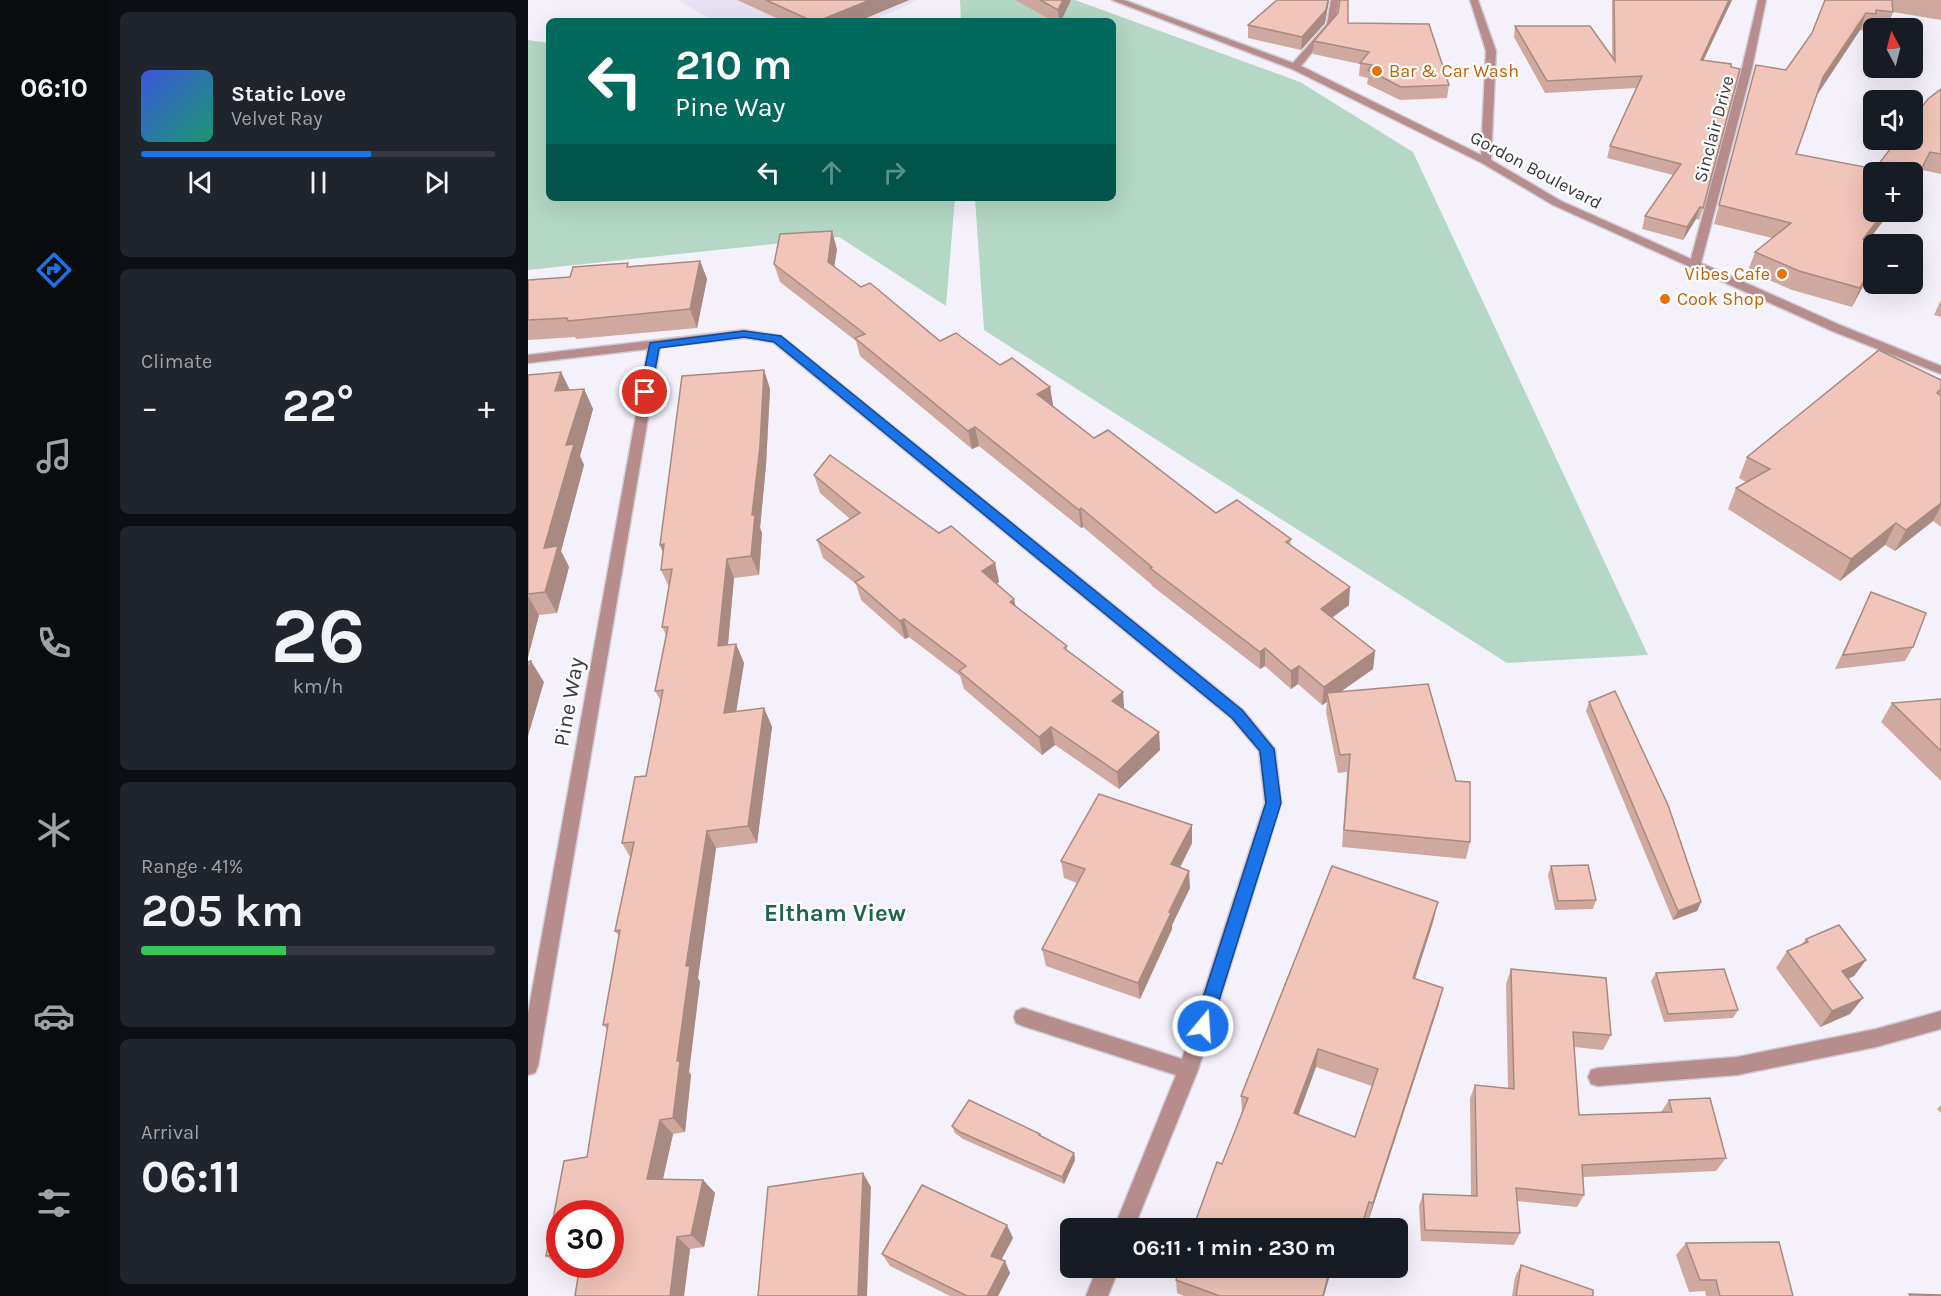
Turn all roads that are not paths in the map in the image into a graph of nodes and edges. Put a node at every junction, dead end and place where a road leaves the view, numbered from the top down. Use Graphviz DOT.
graph roads {
  1 [pos="1116,0"];
  2 [pos="1335,0"];
  3 [pos="1474,0"];
  4 [pos="1762,0"];
  5 [pos="1295,67"];
  6 [pos="1486,161"];
  7 [pos="1695,266"];
  8 [pos="654,346"];
  9 [pos="528,359"];
  10 [pos="1941,370"];
  11 [pos="1023,1017"];
  12 [pos="1941,1020"];
  13 [pos="528,1066"];
  14 [pos="1188,1070"];
  15 [pos="1598,1077"];
  16 [pos="1128,1218"];
  17 [pos="1104,1278"];
  18 [pos="1096,1296"];
  1 -- 5 [label="street, Gordon Boulevard"];
  2 -- 5 [label="street"];
  3 -- 6 [label="street"];
  4 -- 7 [label="street, Sinclair Drive"];
  5 -- 6 [label="street, Gordon Boulevard"];
  6 -- 7 [label="street, Gordon Boulevard"];
  7 -- 10 [label="street, Gordon Boulevard"];
  8 -- 9 [label="street"];
  8 -- 13 [label="street, Pine Way"];
  8 -- 14 [label="street"];
  11 -- 14 [label="street"];
  12 -- 15 [label="street"];
  14 -- 16 [label="street"];
  17 -- 18 [label="street"];
}
